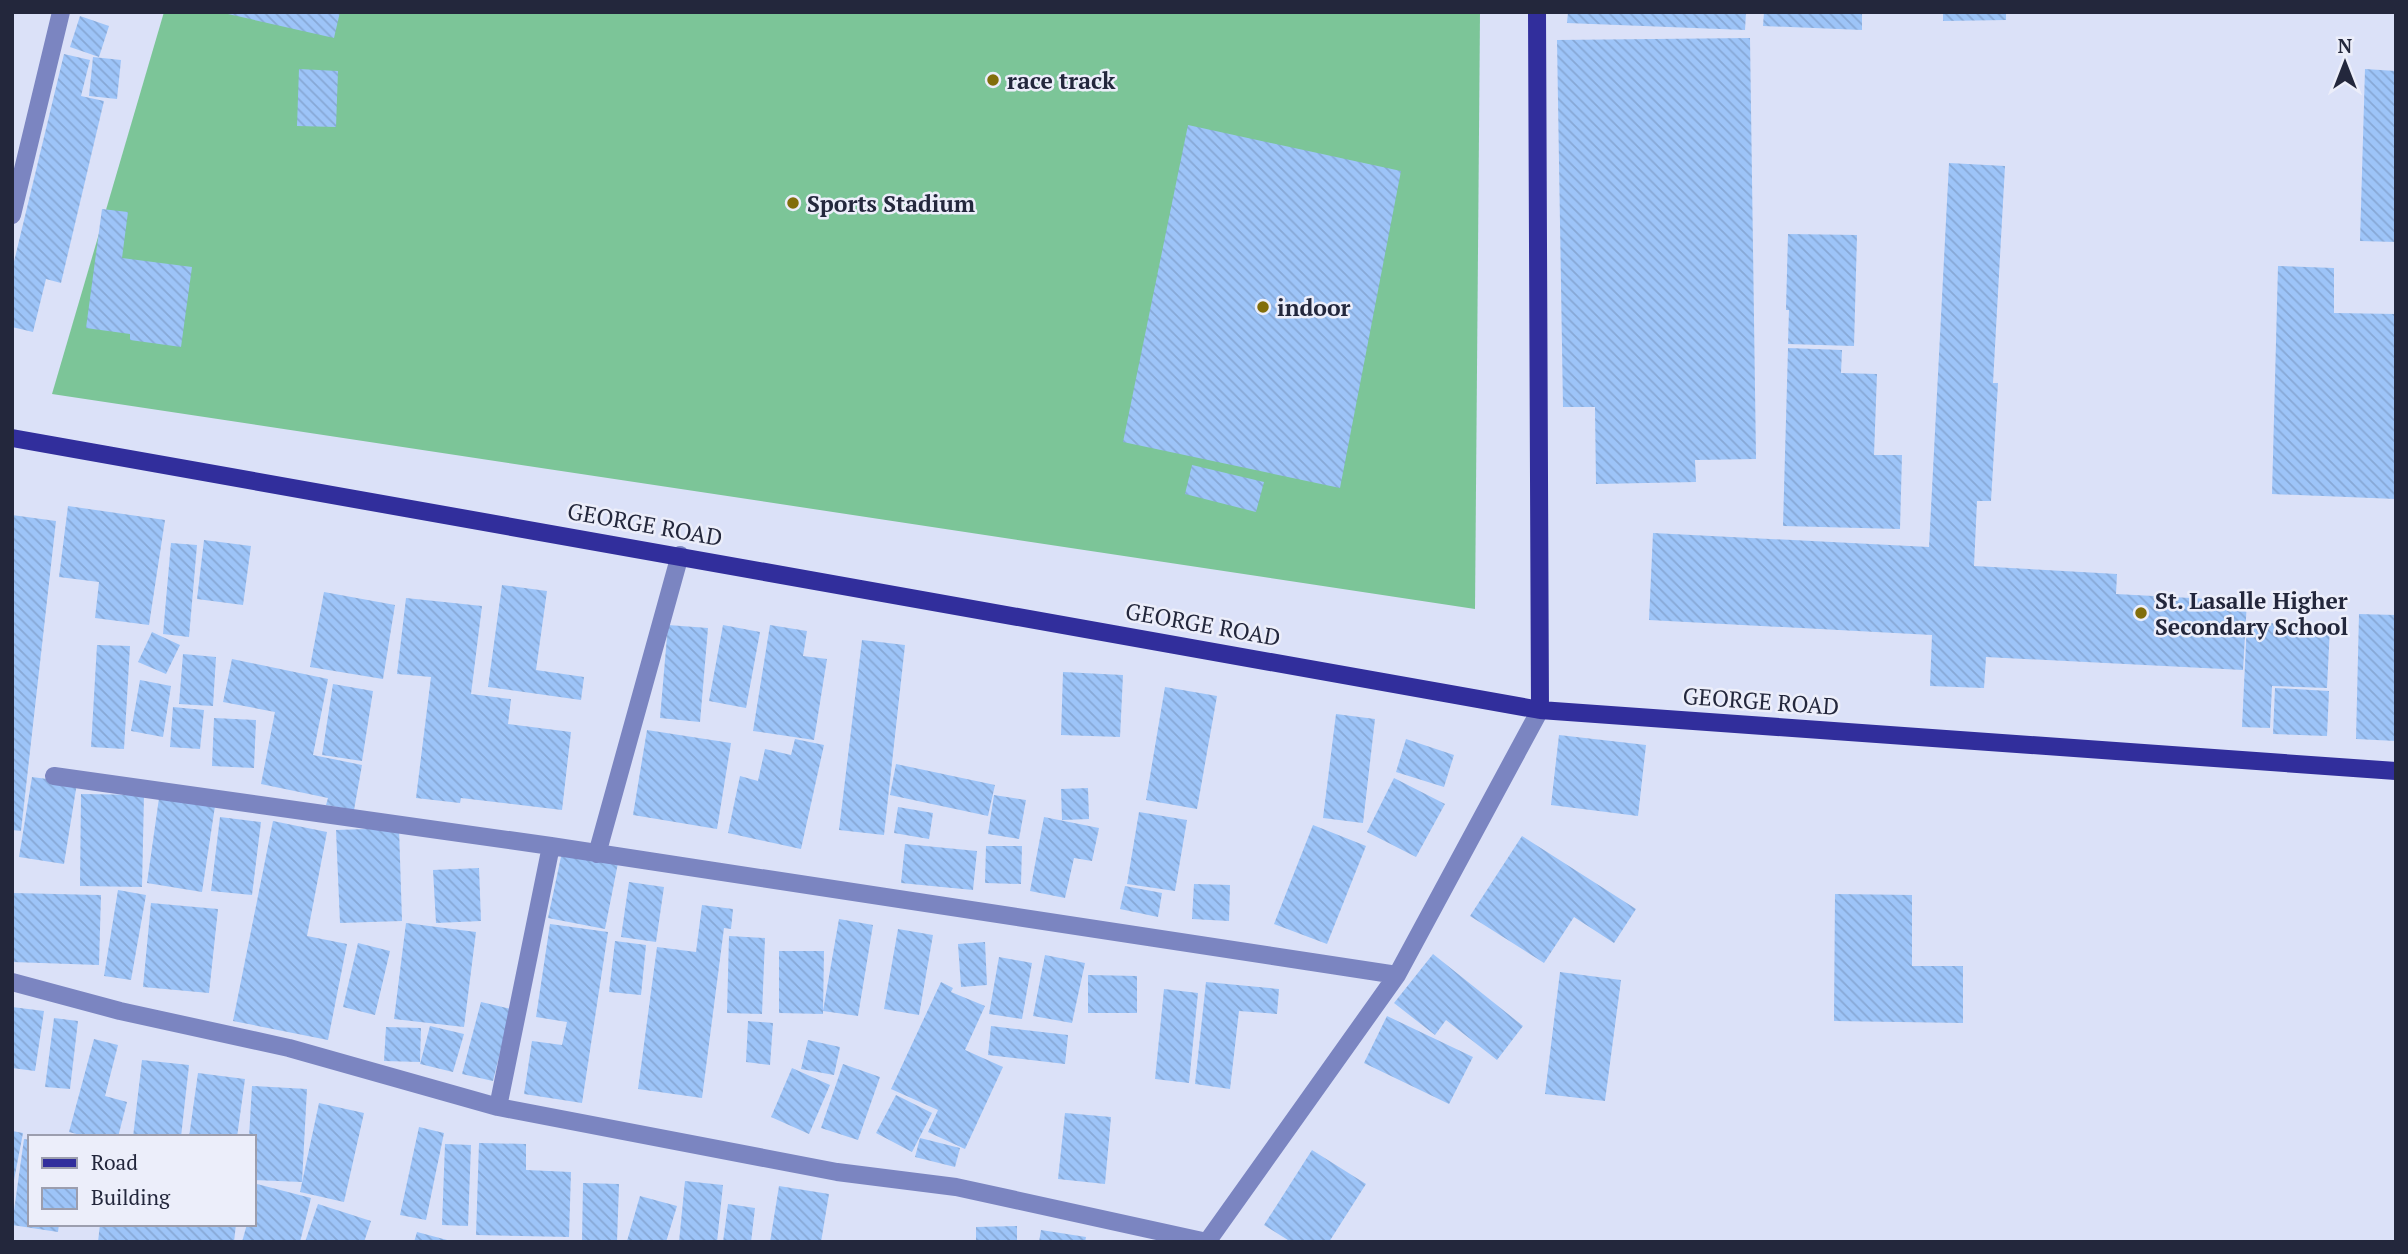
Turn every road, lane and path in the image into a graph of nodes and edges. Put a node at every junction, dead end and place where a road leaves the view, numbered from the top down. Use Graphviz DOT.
graph roads {
  1 [pos="61,12"];
  2 [pos="1537,12"];
  3 [pos="12,215"];
  4 [pos="12,438"];
  5 [pos="680,555"];
  6 [pos="1540,710"];
  7 [pos="2396,771"];
  8 [pos="54,776"];
  9 [pos="551,846"];
  10 [pos="597,854"];
  11 [pos="1397,975"];
  12 [pos="12,982"];
  13 [pos="498,1107"];
  14 [pos="1207,1242"];
  1 -- 3 [label="street"];
  2 -- 6 [label="main road"];
  4 -- 5 [label="main road, GEORGE ROAD"];
  5 -- 6 [label="main road, GEORGE ROAD"];
  5 -- 10 [label="street"];
  6 -- 7 [label="main road, GEORGE ROAD"];
  6 -- 11 [label="street"];
  8 -- 9 [label="street"];
  9 -- 10 [label="street"];
  9 -- 13 [label="street"];
  10 -- 11 [label="street"];
  11 -- 14 [label="street"];
  12 -- 13 [label="street"];
  13 -- 14 [label="street"];
}
